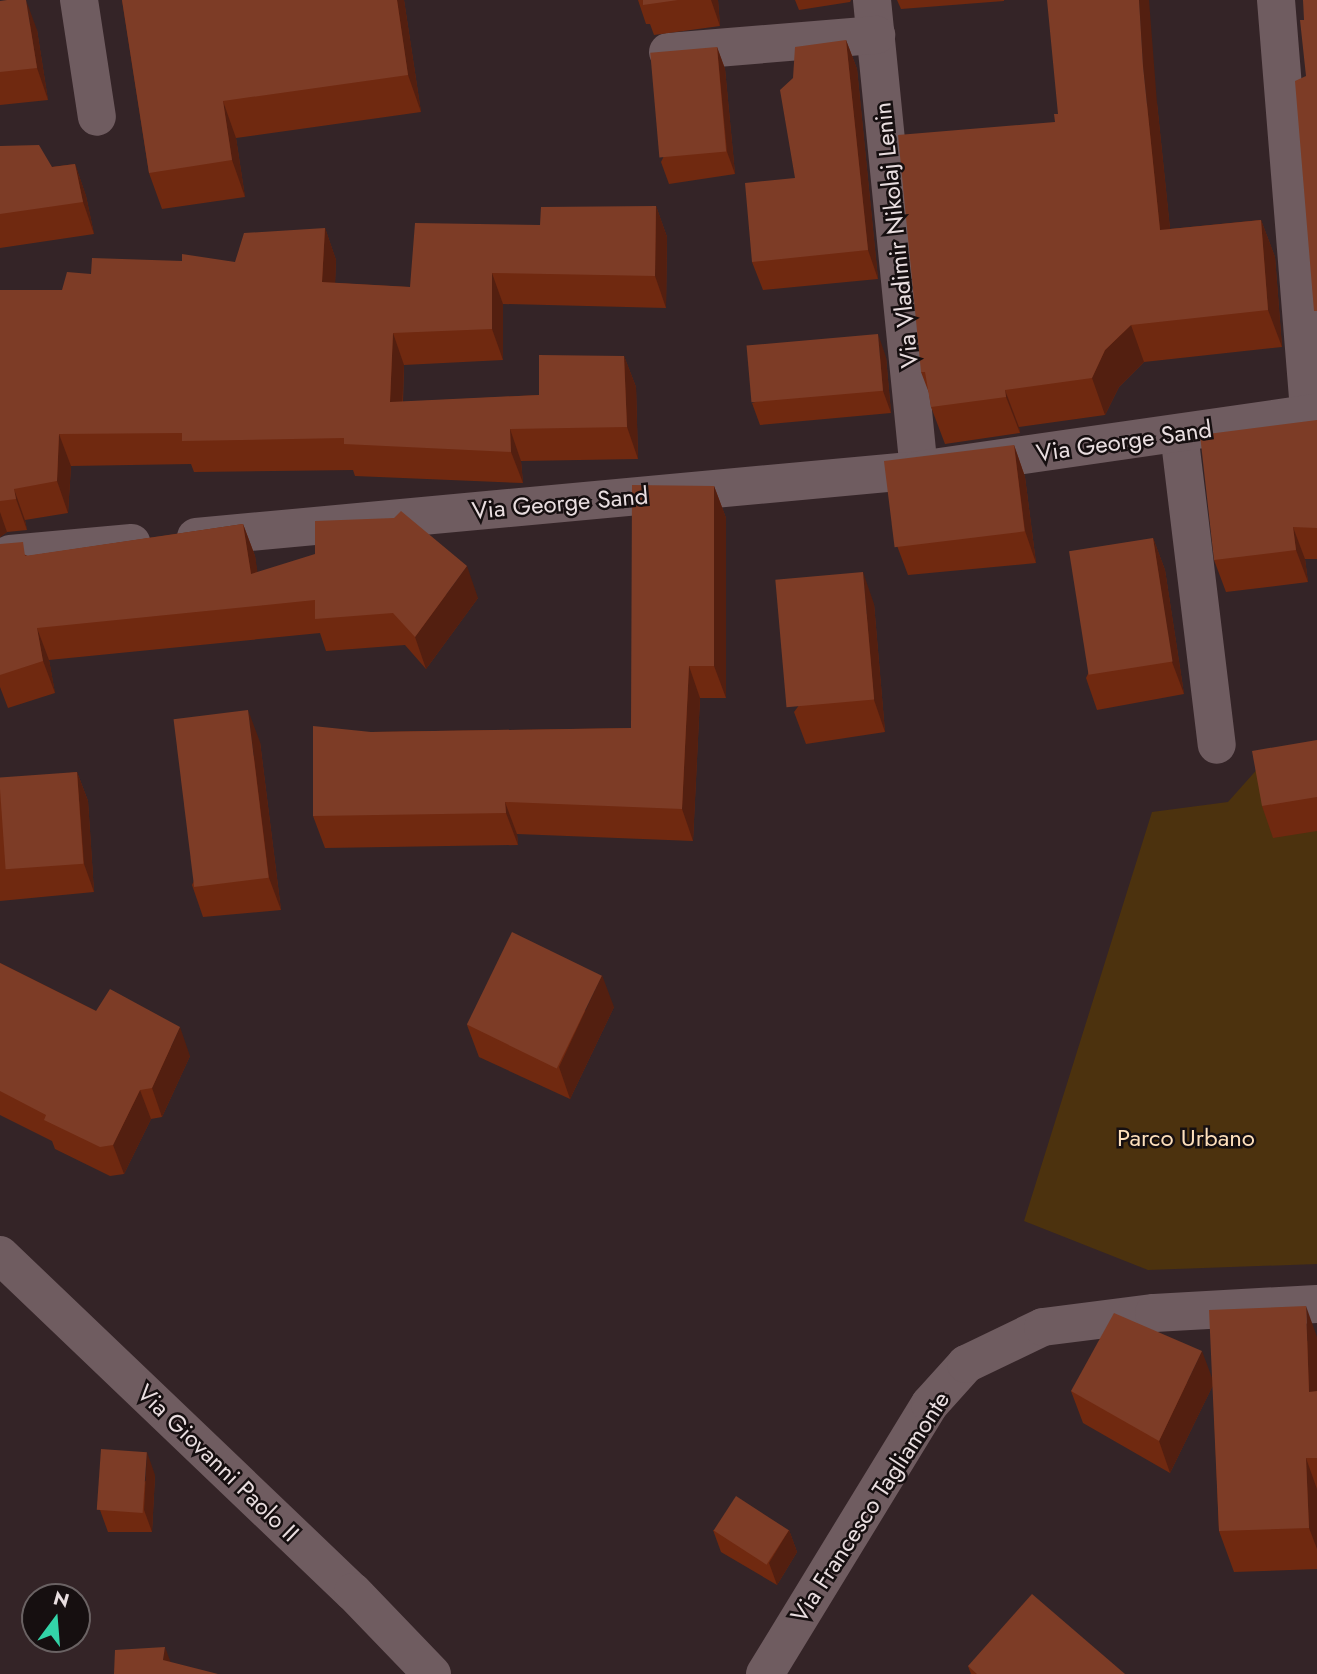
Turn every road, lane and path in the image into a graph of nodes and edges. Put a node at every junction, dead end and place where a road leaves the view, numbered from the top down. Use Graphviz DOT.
graph roads {
  1 [pos="79,0"];
  2 [pos="1276,0"];
  3 [pos="874,18"];
  4 [pos="668,52"];
  5 [pos="97,117"];
  6 [pos="1313,414"];
  7 [pos="1179,433"];
  8 [pos="919,470"];
  9 [pos="10,554"];
  10 [pos="1217,745"];
  11 [pos="0,1255"];
  12 [pos="1317,1304"];
  13 [pos="432,1674"];
  14 [pos="765,1674"];
  1 -- 5 [label="street"];
  2 -- 6 [label="street"];
  3 -- 4 [label="street"];
  3 -- 8 [label="street, Via Vladimir Nikolaj Lenin"];
  6 -- 7 [label="street, Via George Sand"];
  7 -- 8 [label="street, Via George Sand"];
  7 -- 10 [label="street"];
  8 -- 9 [label="street, Via George Sand"];
  11 -- 13 [label="street, Via Giovanni Paolo II"];
  12 -- 14 [label="street, Via Francesco Tagliamonte"];
}
